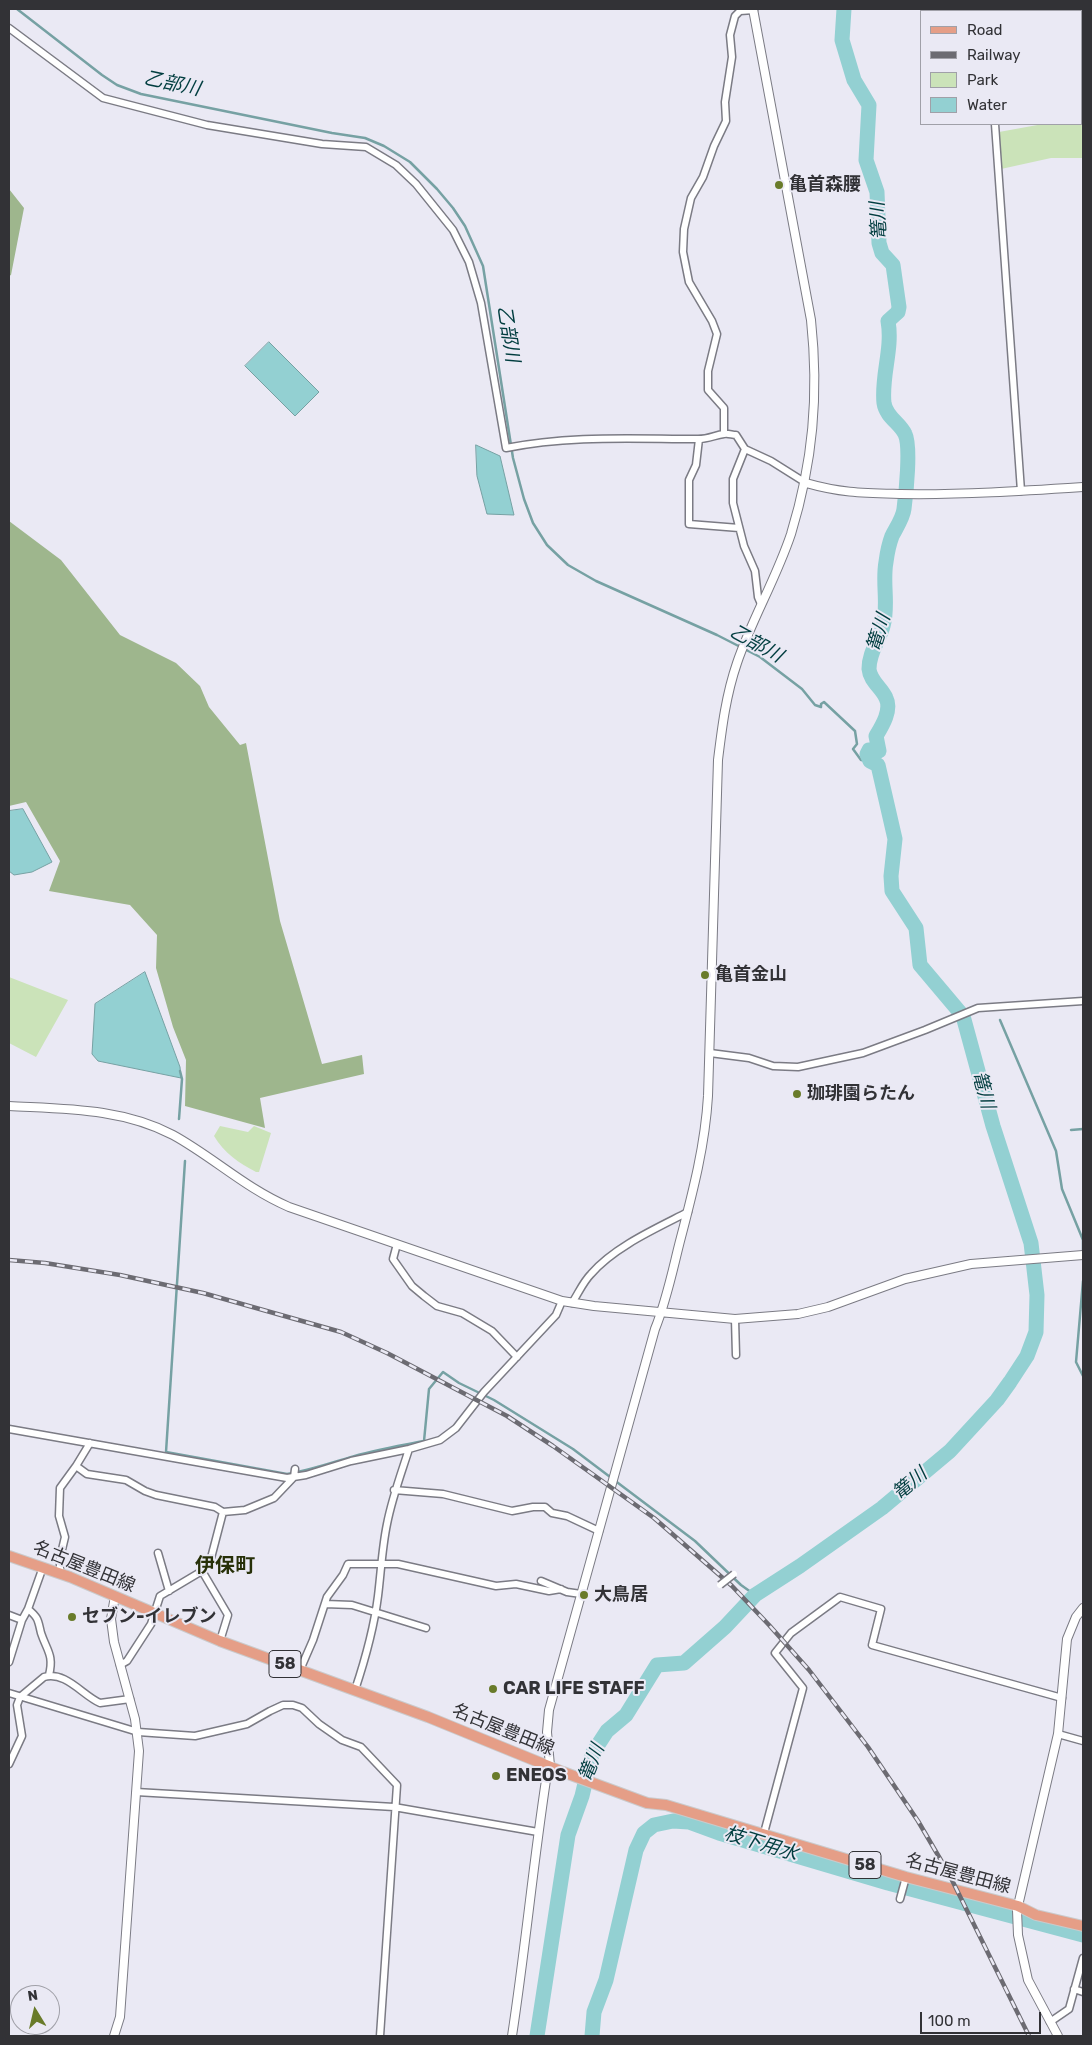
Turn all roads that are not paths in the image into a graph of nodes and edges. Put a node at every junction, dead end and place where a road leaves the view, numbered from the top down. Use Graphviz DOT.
graph roads {
  1 [pos="754,9"];
  2 [pos="9,28"];
  3 [pos="996,125"];
  4 [pos="724,434"];
  5 [pos="699,439"];
  6 [pos="745,449"];
  7 [pos="806,482"];
  8 [pos="1083,487"];
  9 [pos="1021,491"];
  10 [pos="739,528"];
  11 [pos="761,604"];
  12 [pos="1083,1001"];
  13 [pos="710,1053"];
  14 [pos="9,1106"];
  15 [pos="688,1212"];
  16 [pos="397,1244"];
  17 [pos="1079,1256"];
  18 [pos="562,1301"];
  19 [pos="572,1303"];
  20 [pos="662,1311"];
  21 [pos="735,1319"];
  22 [pos="736,1355"];
  23 [pos="517,1357"];
  24 [pos="9,1429"];
  25 [pos="90,1443"];
  26 [pos="409,1450"];
  27 [pos="76,1466"];
  28 [pos="295,1474"];
  29 [pos="394,1490"];
  30 [pos="223,1512"];
  31 [pos="599,1530"];
  32 [pos="158,1554"];
  33 [pos="9,1556"];
  34 [pos="380,1563"];
  35 [pos="43,1567"];
  36 [pos="202,1571"];
  37 [pos="60,1573"];
  38 [pos="734,1574"];
  39 [pos="541,1581"];
  40 [pos="720,1585"];
  41 [pos="561,1589"];
  42 [pos="169,1591"];
  43 [pos="581,1594"];
  44 [pos="115,1596"];
  45 [pos="325,1604"];
  46 [pos="1083,1608"];
  47 [pos="28,1609"];
  48 [pos="156,1613"];
  49 [pos="374,1613"];
  50 [pos="9,1615"];
  51 [pos="22,1620"];
  52 [pos="426,1628"];
  53 [pos="220,1641"];
  54 [pos="9,1662"];
  55 [pos="120,1665"];
  56 [pos="300,1670"];
  57 [pos="49,1675"];
  58 [pos="355,1690"];
  59 [pos="9,1693"];
  60 [pos="20,1697"];
  61 [pos="1062,1698"];
  62 [pos="130,1699"];
  63 [pos="138,1732"];
  64 [pos="1058,1734"];
  65 [pos="1083,1741"];
  66 [pos="9,1764"];
  67 [pos="550,1766"];
  68 [pos="136,1792"];
  69 [pos="394,1807"];
  70 [pos="538,1832"];
  71 [pos="764,1833"];
  72 [pos="906,1880"];
  73 [pos="901,1896"];
  74 [pos="1017,1908"];
  75 [pos="1083,1926"];
  76 [pos="1083,1958"];
  77 [pos="1074,1990"];
  78 [pos="1083,1992"];
  79 [pos="1050,2022"];
  80 [pos="114,2036"];
  81 [pos="380,2036"];
  82 [pos="512,2036"];
  83 [pos="1058,2036"];
  1 -- 4 [label="street"];
  1 -- 7 [label="street"];
  2 -- 5 [label="street"];
  3 -- 9 [label="street"];
  4 -- 5 [label="street"];
  4 -- 6 [label="street"];
  5 -- 10 [label="street"];
  6 -- 7 [label="street"];
  6 -- 10 [label="street"];
  7 -- 9 [label="street"];
  7 -- 11 [label="street"];
  8 -- 9 [label="street"];
  10 -- 11 [label="street"];
  11 -- 13 [label="street"];
  12 -- 13 [label="street"];
  13 -- 15 [label="street"];
  14 -- 16 [label="street"];
  15 -- 19 [label="street"];
  15 -- 20 [label="street"];
  16 -- 18 [label="street"];
  16 -- 23 [label="street"];
  17 -- 21 [label="street"];
  18 -- 19 [label="street"];
  18 -- 23 [label="street"];
  19 -- 20 [label="street"];
  20 -- 21 [label="street"];
  20 -- 31 [label="street"];
  21 -- 22 [label="street"];
  23 -- 26 [label="street"];
  24 -- 25 [label="street"];
  25 -- 27 [label="street"];
  25 -- 28 [label="street"];
  26 -- 28 [label="street"];
  26 -- 29 [label="street"];
  27 -- 30 [label="street"];
  27 -- 37 [label="street"];
  28 -- 30 [label="street"];
  29 -- 31 [label="street"];
  29 -- 34 [label="street"];
  30 -- 36 [label="street"];
  31 -- 43 [label="street"];
  32 -- 42 [label="street"];
  33 -- 35 [label="main road, 名古屋豊田線 / 58"];
  34 -- 41 [label="street"];
  34 -- 45 [label="street"];
  34 -- 49 [label="street"];
  35 -- 37 [label="main road, 名古屋豊田線 / 58"];
  35 -- 47 [label="street"];
  36 -- 42 [label="street"];
  36 -- 53 [label="street"];
  37 -- 44 [label="main road, 名古屋豊田線 / 58"];
  38 -- 40 [label="street, bridge"];
  39 -- 41 [label="street"];
  41 -- 43 [label="street"];
  42 -- 48 [label="street"];
  43 -- 67 [label="street"];
  44 -- 48 [label="main road, 名古屋豊田線 / 58"];
  44 -- 55 [label="street"];
  45 -- 49 [label="street"];
  45 -- 56 [label="street"];
  46 -- 61 [label="street"];
  47 -- 51 [label="street"];
  47 -- 57 [label="street"];
  48 -- 53 [label="main road, 名古屋豊田線 / 58"];
  48 -- 55 [label="street"];
  49 -- 52 [label="street"];
  49 -- 58 [label="street"];
  50 -- 51 [label="street"];
  51 -- 54 [label="street"];
  53 -- 56 [label="main road, 名古屋豊田線 / 58"];
  55 -- 62 [label="street"];
  56 -- 58 [label="main road, 名古屋豊田線 / 58"];
  57 -- 60 [label="street"];
  57 -- 62 [label="street"];
  58 -- 67 [label="main road, 名古屋豊田線 / 58"];
  59 -- 60 [label="street"];
  60 -- 63 [label="street"];
  60 -- 66 [label="street"];
  61 -- 64 [label="street"];
  61 -- 71 [label="street"];
  62 -- 63 [label="street"];
  63 -- 68 [label="street"];
  63 -- 69 [label="street"];
  64 -- 65 [label="street"];
  64 -- 74 [label="street"];
  67 -- 70 [label="street"];
  67 -- 71 [label="main road, 名古屋豊田線 / 58"];
  68 -- 69 [label="street"];
  68 -- 80 [label="street"];
  69 -- 70 [label="street"];
  69 -- 81 [label="street"];
  70 -- 82 [label="street"];
  71 -- 72 [label="main road, 名古屋豊田線 / 58"];
  72 -- 73 [label="street"];
  72 -- 74 [label="main road, 名古屋豊田線 / 58"];
  74 -- 75 [label="main road, 名古屋豊田線 / 58"];
  74 -- 79 [label="street"];
  76 -- 77 [label="street"];
  77 -- 78 [label="street"];
  77 -- 79 [label="street"];
  79 -- 83 [label="street"];
}
